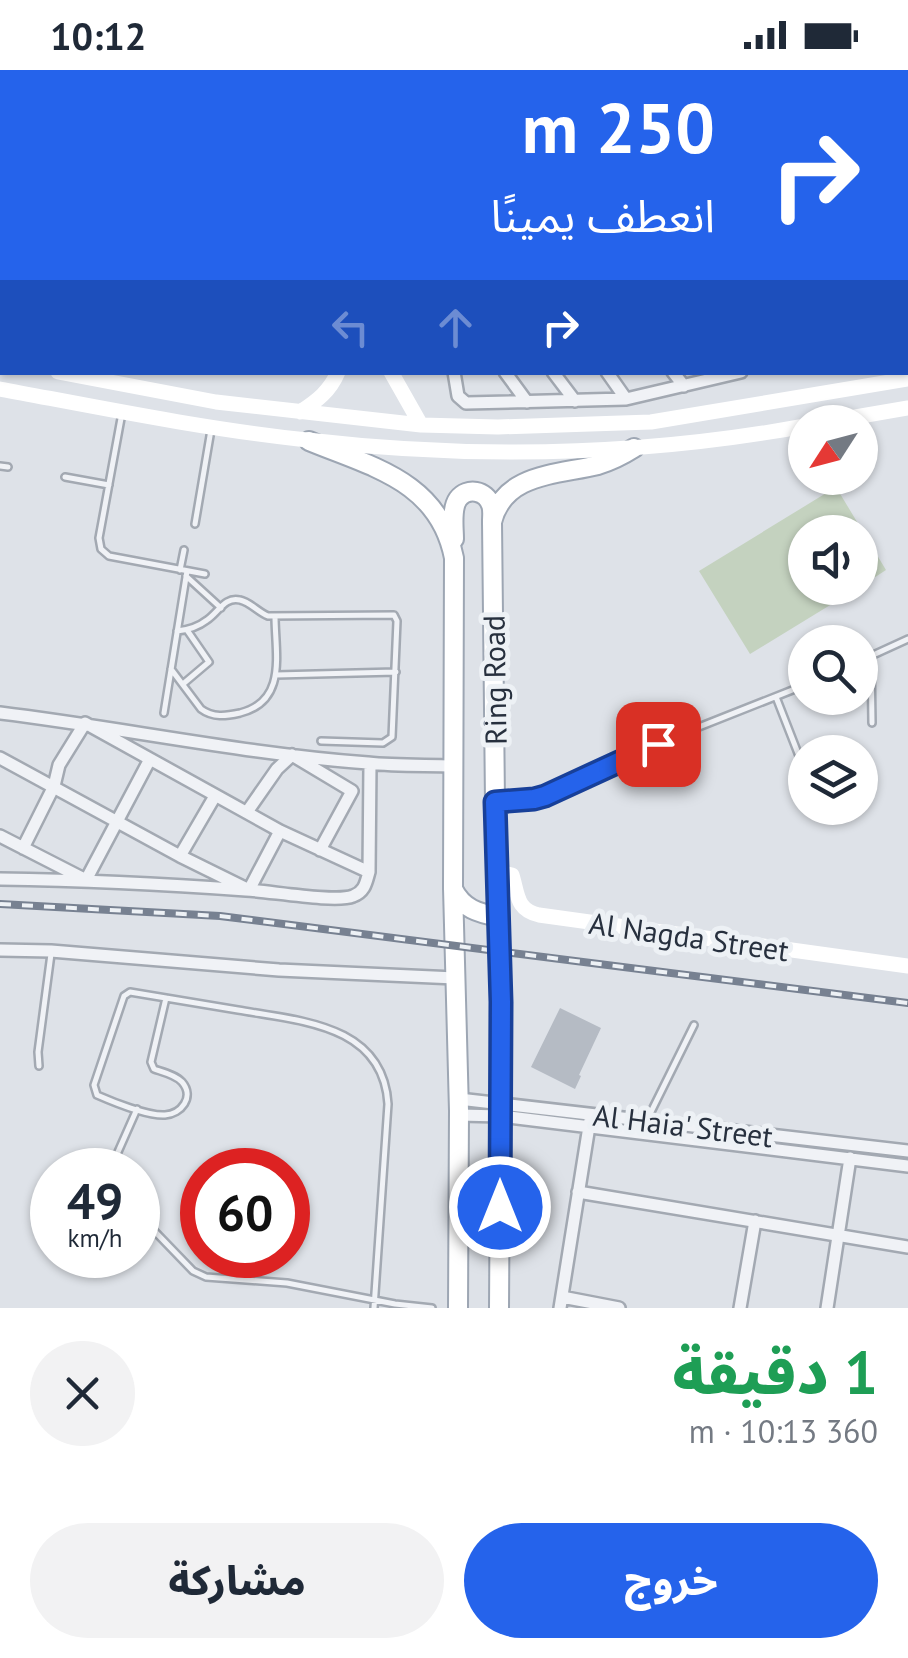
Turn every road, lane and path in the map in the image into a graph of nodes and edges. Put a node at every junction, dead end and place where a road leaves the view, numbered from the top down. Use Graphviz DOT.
graph roads {
  1 [pos="74,375"];
  2 [pos="337,375"];
  3 [pos="393,375"];
  4 [pos="454,375"];
  5 [pos="506,375"];
  6 [pos="555,375"];
  7 [pos="610,375"];
  8 [pos="675,375"];
  9 [pos="726,375"];
  10 [pos="906,377"];
  11 [pos="684,386"];
  12 [pos="0,389"];
  13 [pos="626,399"];
  14 [pos="575,400"];
  15 [pos="527,402"];
  16 [pos="908,408"];
  17 [pos="122,412"];
  18 [pos="300,412"];
  19 [pos="878,413"];
  20 [pos="421,425"];
  21 [pos="212,427"];
  22 [pos="788,429"];
  23 [pos="309,441"];
  24 [pos="634,448"];
  25 [pos="65,476"];
  26 [pos="109,485"];
  27 [pos="492,522"];
  28 [pos="195,524"];
  29 [pos="184,550"];
  30 [pos="454,558"];
  31 [pos="184,572"];
  32 [pos="205,574"];
  33 [pos="221,608"];
  34 [pos="275,616"];
  35 [pos="187,630"];
  36 [pos="177,631"];
  37 [pos="908,639"];
  38 [pos="878,653"];
  39 [pos="170,670"];
  40 [pos="396,672"];
  41 [pos="276,674"];
  42 [pos="183,684"];
  43 [pos="788,691"];
  44 [pos="776,696"];
  45 [pos="164,713"];
  46 [pos="0,714"];
  47 [pos="872,715"];
  48 [pos="872,722"];
  49 [pos="85,724"];
  50 [pos="791,735"];
  51 [pos="321,741"];
  52 [pos="292,755"];
  53 [pos="0,758"];
  54 [pos="149,761"];
  55 [pos="370,764"];
  56 [pos="453,766"];
  57 [pos="54,786"];
  58 [pos="352,791"];
  59 [pos="370,791"];
  60 [pos="215,796"];
  61 [pos="495,802"];
  62 [pos="247,812"];
  63 [pos="118,822"];
  64 [pos="280,831"];
  65 [pos="0,836"];
  66 [pos="23,848"];
  67 [pos="320,850"];
  68 [pos="180,856"];
  69 [pos="369,872"];
  70 [pos="498,872"];
  71 [pos="0,878"];
  72 [pos="86,880"];
  73 [pos="453,888"];
  74 [pos="249,890"];
  75 [pos="499,916"];
  76 [pos="0,950"];
  77 [pos="52,951"];
  78 [pos="908,966"];
  79 [pos="455,978"];
  80 [pos="166,998"];
  81 [pos="694,1025"];
  82 [pos="38,1066"];
  83 [pos="459,1107"];
  84 [pos="137,1108"];
  85 [pos="500,1109"];
  86 [pos="590,1120"];
  87 [pos="647,1120"];
  88 [pos="120,1148"];
  89 [pos="908,1151"];
  90 [pos="850,1158"];
  91 [pos="908,1166"];
  92 [pos="578,1192"];
  93 [pos="755,1221"];
  94 [pos="838,1235"];
  95 [pos="160,1237"];
  96 [pos="908,1246"];
  97 [pos="561,1302"];
  98 [pos="374,1304"];
  99 [pos="432,1308"];
  100 [pos="458,1308"];
  101 [pos="499,1308"];
  102 [pos="619,1308"];
  103 [pos="740,1308"];
  104 [pos="827,1308"];
  1 -- 18 [label="main road"];
  2 -- 18 [label="main road"];
  3 -- 20 [label="main road"];
  4 -- 15 [label="street"];
  5 -- 15 [label="street"];
  6 -- 14 [label="street"];
  7 -- 13 [label="street"];
  8 -- 11 [label="street"];
  9 -- 11 [label="street"];
  10 -- 20 [label="main road"];
  11 -- 13 [label="street"];
  12 -- 17 [label="main road"];
  13 -- 14 [label="street"];
  14 -- 15 [label="street"];
  16 -- 19 [label="main road"];
  17 -- 21 [label="main road"];
  17 -- 26 [label="lane"];
  18 -- 20 [label="main road"];
  21 -- 23 [label="main road"];
  21 -- 28 [label="lane"];
  22 -- 24 [label="main road"];
  23 -- 24 [label="main road"];
  23 -- 30 [label="main road, Ring Road"];
  24 -- 27 [label="main road"];
  25 -- 26 [label="lane"];
  26 -- 31 [label="lane"];
  27 -- 30 [label="main road"];
  27 -- 61 [label="main road, Ring Road"];
  29 -- 31 [label="lane"];
  30 -- 56 [label="main road, Ring Road"];
  31 -- 32 [label="lane"];
  31 -- 33 [label="lane"];
  31 -- 36 [label="lane"];
  33 -- 34 [label="lane"];
  33 -- 35 [label="lane"];
  34 -- 40 [label="lane"];
  34 -- 41 [label="lane"];
  35 -- 36 [label="lane"];
  35 -- 42 [label="lane"];
  36 -- 39 [label="lane"];
  37 -- 38 [label="lane"];
  39 -- 42 [label="lane"];
  39 -- 45 [label="lane"];
  40 -- 41 [label="lane"];
  40 -- 51 [label="lane"];
  41 -- 42 [label="lane"];
  43 -- 44 [label="lane"];
  44 -- 50 [label="lane"];
  44 -- 61 [label="lane"];
  46 -- 49 [label="street"];
  47 -- 48 [label="lane"];
  49 -- 52 [label="street"];
  49 -- 54 [label="street"];
  49 -- 57 [label="street"];
  52 -- 55 [label="street"];
  52 -- 58 [label="street"];
  52 -- 62 [label="street"];
  53 -- 57 [label="street"];
  54 -- 60 [label="street"];
  54 -- 63 [label="street"];
  55 -- 56 [label="street"];
  55 -- 59 [label="street"];
  56 -- 73 [label="main road, Ring Road"];
  57 -- 63 [label="street"];
  57 -- 66 [label="street"];
  58 -- 59 [label="street"];
  58 -- 67 [label="street"];
  59 -- 69 [label="street"];
  60 -- 62 [label="street"];
  60 -- 68 [label="street"];
  61 -- 70 [label="main road, Ring Road"];
  62 -- 64 [label="street"];
  63 -- 68 [label="street"];
  63 -- 72 [label="street"];
  64 -- 67 [label="street"];
  64 -- 74 [label="street"];
  65 -- 66 [label="street"];
  66 -- 72 [label="street"];
  67 -- 69 [label="street"];
  68 -- 74 [label="street"];
  69 -- 74 [label="street"];
  70 -- 75 [label="main road, Ring Road"];
  70 -- 78 [label="main road, Al Nagda Street"];
  71 -- 72 [label="street"];
  72 -- 74 [label="street"];
  73 -- 75 [label="main road"];
  73 -- 79 [label="main road, Ring Road"];
  75 -- 85 [label="main road, Ring Road"];
  76 -- 77 [label="street"];
  77 -- 79 [label="street"];
  77 -- 82 [label="lane"];
  79 -- 83 [label="main road, Ring Road"];
  80 -- 84 [label="lane"];
  80 -- 84 [label="lane"];
  80 -- 98 [label="lane"];
  81 -- 87 [label="lane"];
  83 -- 85 [label="street, Al Haia' Street"];
  83 -- 100 [label="main road, Ring Road"];
  84 -- 88 [label="lane"];
  85 -- 86 [label="street, Al Haia' Street"];
  85 -- 101 [label="main road, Ring Road"];
  86 -- 87 [label="street, Al Haia' Street"];
  86 -- 90 [label="street, Al Haia' Street"];
  86 -- 92 [label="street"];
  87 -- 89 [label="street, Al Haia' Street"];
  90 -- 91 [label="street, Al Haia' Street"];
  90 -- 94 [label="street"];
  92 -- 93 [label="street"];
  92 -- 97 [label="street"];
  93 -- 94 [label="street"];
  93 -- 103 [label="street"];
  94 -- 96 [label="street"];
  94 -- 104 [label="street"];
  95 -- 98 [label="lane"];
  97 -- 102 [label="street"];
  98 -- 99 [label="lane"];
}
